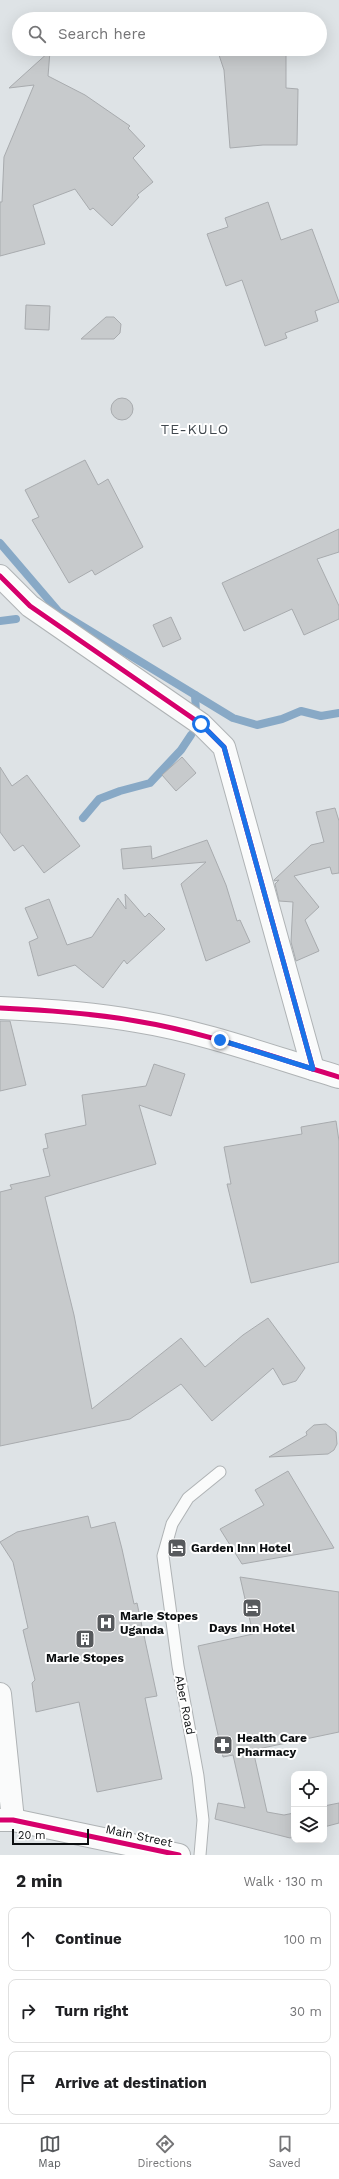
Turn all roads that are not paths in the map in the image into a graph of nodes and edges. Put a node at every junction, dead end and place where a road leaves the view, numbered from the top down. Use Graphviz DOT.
graph roads {
  1 [pos="0,576"];
  2 [pos="0,1008"];
  3 [pos="313,1069"];
  4 [pos="339,1077"];
  5 [pos="220,1472"];
  6 [pos="0,1694"];
  7 [pos="6,1820"];
  8 [pos="179,1855"];
  9 [pos="200,1855"];
  1 -- 3 [label="street"];
  2 -- 3 [label="street"];
  3 -- 4 [label="street"];
  5 -- 9 [label="lane, Aber Road"];
  6 -- 7 [label="street"];
  7 -- 8 [label="street, Main Street"];
}
